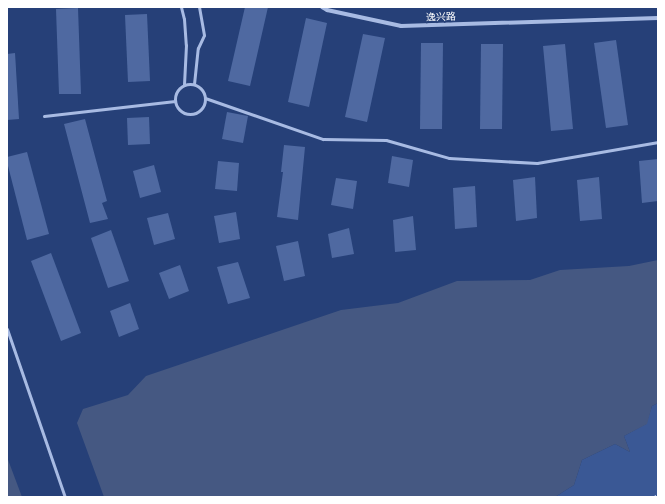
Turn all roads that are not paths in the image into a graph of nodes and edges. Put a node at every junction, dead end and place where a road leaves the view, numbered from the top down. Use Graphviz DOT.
graph roads {
  1 [pos="180,7"];
  2 [pos="199,7"];
  3 [pos="322,7"];
  4 [pos="658,18"];
  5 [pos="194,84"];
  6 [pos="184,85"];
  7 [pos="205,98"];
  8 [pos="175,101"];
  9 [pos="44,116"];
  10 [pos="658,142"];
  11 [pos="7,328"];
  12 [pos="65,497"];
  1 -- 6 [label="lane"];
  2 -- 5 [label="lane"];
  3 -- 4 [label="street, 逸兴路"];
  5 -- 6 [label="lane"];
  5 -- 7 [label="lane"];
  6 -- 8 [label="lane"];
  7 -- 8 [label="lane"];
  7 -- 10 [label="lane"];
  8 -- 9 [label="lane"];
  11 -- 12 [label="lane"];
}
